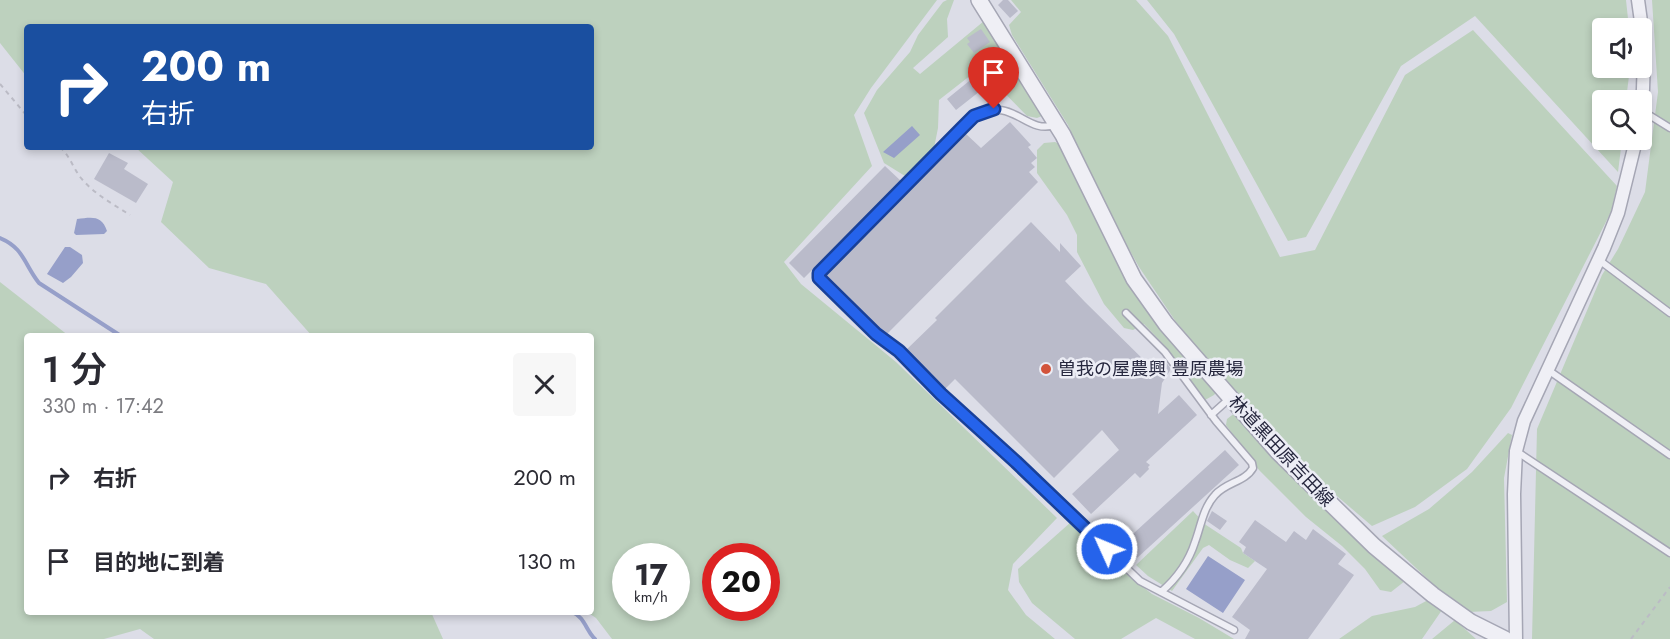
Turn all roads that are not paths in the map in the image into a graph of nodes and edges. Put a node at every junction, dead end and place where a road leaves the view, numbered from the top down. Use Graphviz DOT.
graph roads {
  1 [pos="979,0"];
  2 [pos="1638,0"];
  3 [pos="1643,90"];
  4 [pos="1652,117"];
  5 [pos="1057,125"];
  6 [pos="1670,128"];
  7 [pos="1634,150"];
  8 [pos="1599,259"];
  9 [pos="1126,313"];
  10 [pos="1670,313"];
  11 [pos="1547,370"];
  12 [pos="1231,398"];
  13 [pos="1211,415"];
  14 [pos="1516,450"];
  15 [pos="1670,455"];
  16 [pos="1670,553"];
  17 [pos="1161,592"];
  18 [pos="1234,630"];
  19 [pos="1505,639"];
  20 [pos="1516,639"];
  1 -- 5 [label="street, 林道黒田原吉田線"];
  2 -- 3 [label="street"];
  4 -- 6 [label="lane"];
  5 -- 12 [label="street, 林道黒田原吉田線"];
  5 -- 17 [label="lane"];
  7 -- 8 [label="street"];
  8 -- 10 [label="lane"];
  8 -- 11 [label="street"];
  9 -- 13 [label="lane"];
  11 -- 14 [label="street"];
  11 -- 15 [label="lane"];
  12 -- 13 [label="lane"];
  12 -- 19 [label="street, 林道黒田原吉田線"];
  13 -- 17 [label="lane"];
  14 -- 16 [label="lane"];
  14 -- 20 [label="street"];
  17 -- 18 [label="lane"];
}
